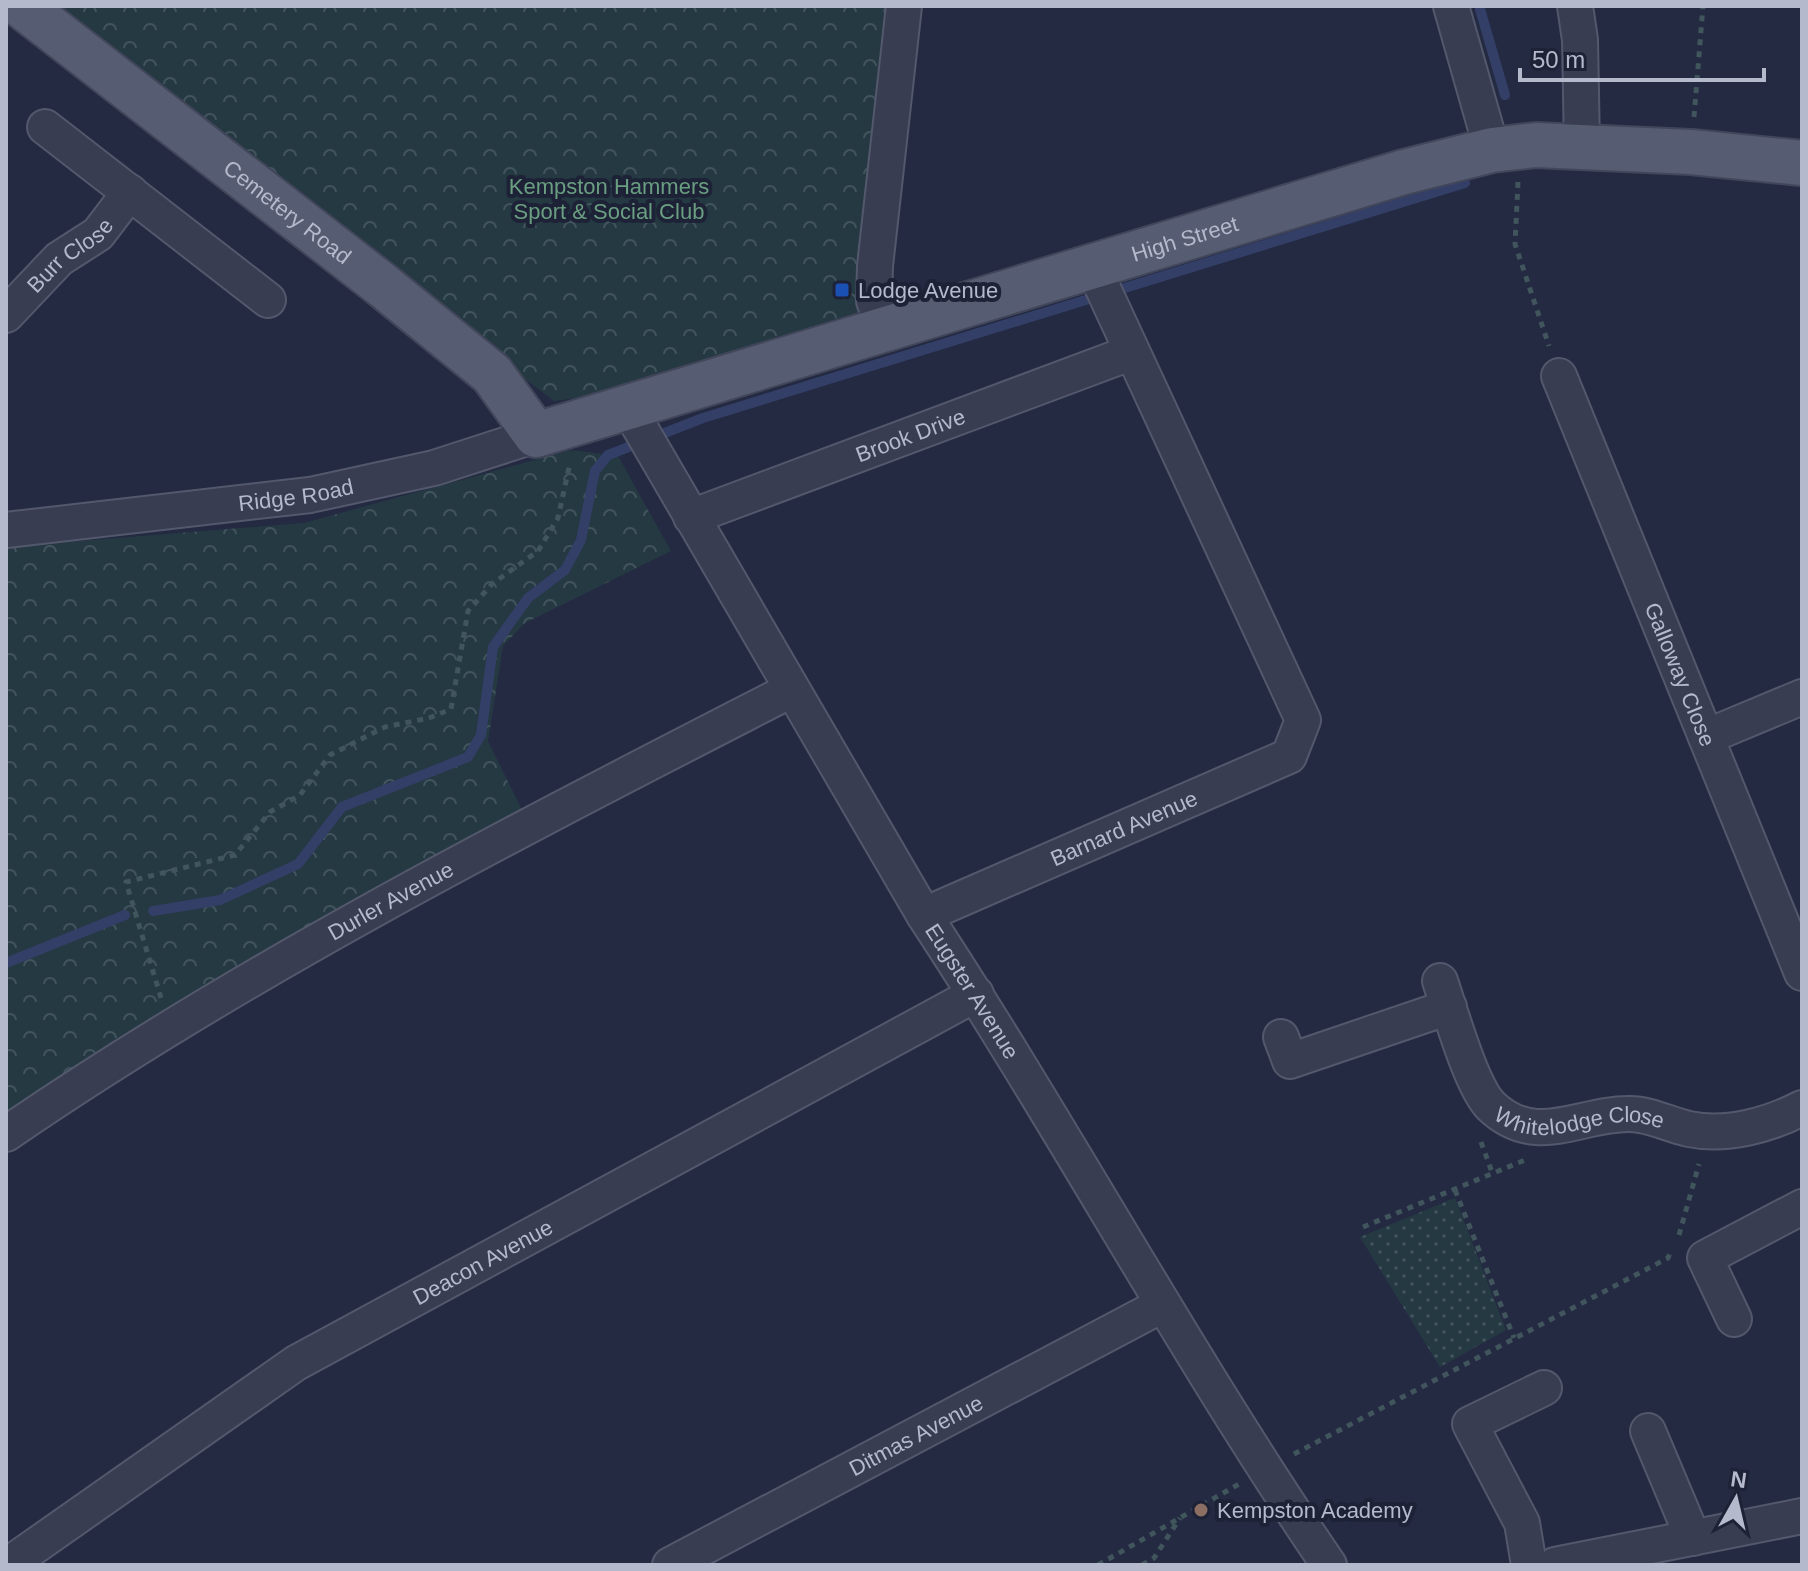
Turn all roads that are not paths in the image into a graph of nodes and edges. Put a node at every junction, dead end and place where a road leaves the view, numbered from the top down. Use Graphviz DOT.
graph roads {
  1 [pos="22,6"];
  2 [pos="904,6"];
  3 [pos="1451,6"];
  4 [pos="1575,6"];
  5 [pos="45,127"];
  6 [pos="1582,147"];
  7 [pos="1492,150"];
  8 [pos="1802,163"];
  9 [pos="130,192"];
  10 [pos="1101,286"];
  11 [pos="268,300"];
  12 [pos="6,315"];
  13 [pos="885,331"];
  14 [pos="1130,353"];
  15 [pos="1559,376"];
  16 [pos="580,424"];
  17 [pos="641,431"];
  18 [pos="536,435"];
  19 [pos="691,517"];
  20 [pos="6,530"];
  21 [pos="791,690"];
  22 [pos="1802,697"];
  23 [pos="1706,737"];
  24 [pos="924,915"];
  25 [pos="1802,973"];
  26 [pos="976,994"];
  27 [pos="1281,1037"];
  28 [pos="1802,1108"];
  29 [pos="6,1134"];
  30 [pos="1802,1207"];
  31 [pos="1162,1305"];
  32 [pos="1734,1319"];
  33 [pos="1544,1388"];
  34 [pos="1648,1431"];
  35 [pos="1802,1516"];
  36 [pos="1693,1538"];
  37 [pos="8,1565"];
  38 [pos="670,1565"];
  39 [pos="1329,1565"];
  40 [pos="1529,1565"];
  41 [pos="1555,1565"];
  1 -- 18 [label="main road, Cemetery Road"];
  2 -- 13 [label="street"];
  3 -- 7 [label="street"];
  4 -- 6 [label="street"];
  5 -- 9 [label="street"];
  6 -- 7 [label="main road, High Street"];
  6 -- 8 [label="main road, High Street"];
  7 -- 10 [label="main road, High Street"];
  9 -- 11 [label="street"];
  9 -- 12 [label="street, Burr Close"];
  10 -- 13 [label="main road, High Street"];
  10 -- 14 [label="street"];
  13 -- 17 [label="main road, High Street"];
  14 -- 19 [label="street, Brook Drive"];
  14 -- 24 [label="street, Barnard Avenue"];
  15 -- 23 [label="street, Galloway Close"];
  16 -- 17 [label="main road, High Street"];
  16 -- 18 [label="main road, Ridge Road"];
  17 -- 19 [label="street, Eugster Avenue"];
  18 -- 20 [label="street, Ridge Road"];
  19 -- 21 [label="street, Eugster Avenue"];
  21 -- 24 [label="street, Eugster Avenue"];
  21 -- 29 [label="street, Durler Avenue"];
  22 -- 23 [label="street"];
  23 -- 25 [label="street, Galloway Close"];
  24 -- 26 [label="street, Eugster Avenue"];
  26 -- 31 [label="street, Eugster Avenue"];
  26 -- 37 [label="street, Deacon Avenue"];
  27 -- 28 [label="street, Whitelodge Close"];
  30 -- 32 [label="street"];
  31 -- 38 [label="street, Ditmas Avenue"];
  31 -- 39 [label="street, Eugster Avenue"];
  33 -- 40 [label="street"];
  34 -- 36 [label="street"];
  35 -- 36 [label="street"];
  36 -- 41 [label="street"];
}
